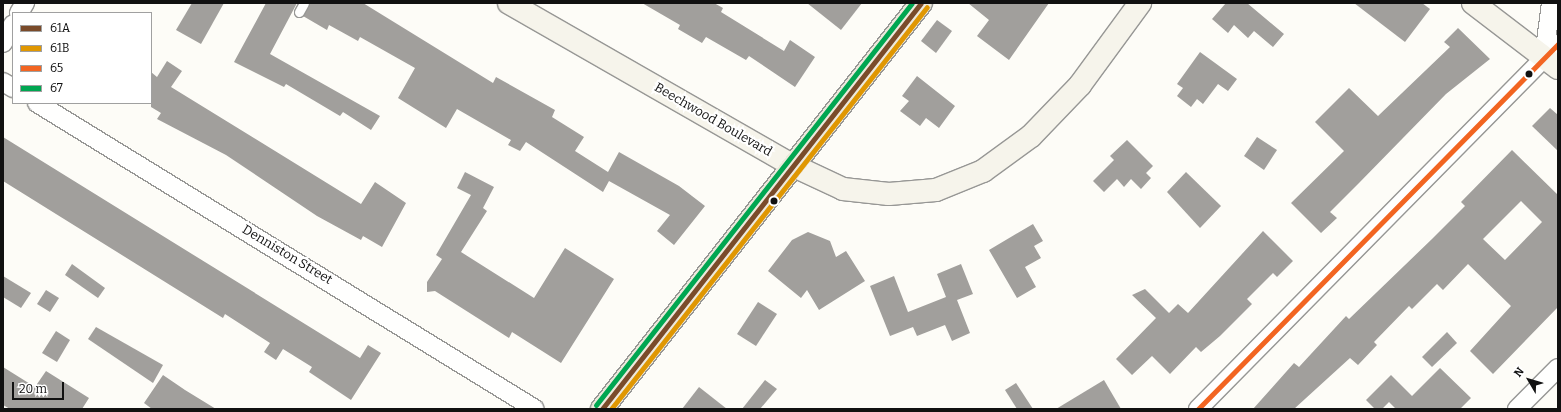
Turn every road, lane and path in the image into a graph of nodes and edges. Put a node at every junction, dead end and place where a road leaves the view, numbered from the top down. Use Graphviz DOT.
graph roads {
  1 [pos="25,3"];
  2 [pos="304,3"];
  3 [pos="509,3"];
  4 [pos="921,3"];
  5 [pos="1140,3"];
  6 [pos="1472,3"];
  7 [pos="1551,3"];
  8 [pos="20,12"];
  9 [pos="299,12"];
  10 [pos="12,26"];
  11 [pos="3,43"];
  12 [pos="1553,57"];
  13 [pos="3,82"];
  14 [pos="12,87"];
  15 [pos="40,104"];
  16 [pos="794,166"];
  17 [pos="1558,368"];
  18 [pos="535,409"];
  19 [pos="602,409"];
  20 [pos="1198,409"];
  21 [pos="1517,409"];
  1 -- 8 [label="street"];
  2 -- 9 [label="lane"];
  3 -- 16 [label="main road, Beechwood Boulevard"];
  4 -- 16 [label="main road"];
  5 -- 16 [label="main road, Beechwood Boulevard"];
  6 -- 12 [label="main road"];
  7 -- 12 [label="street"];
  10 -- 11 [label="street"];
  12 -- 20 [label="street"];
  13 -- 14 [label="street"];
  15 -- 18 [label="street, Denniston Street"];
  16 -- 19 [label="main road"];
  17 -- 21 [label="street"];
}
